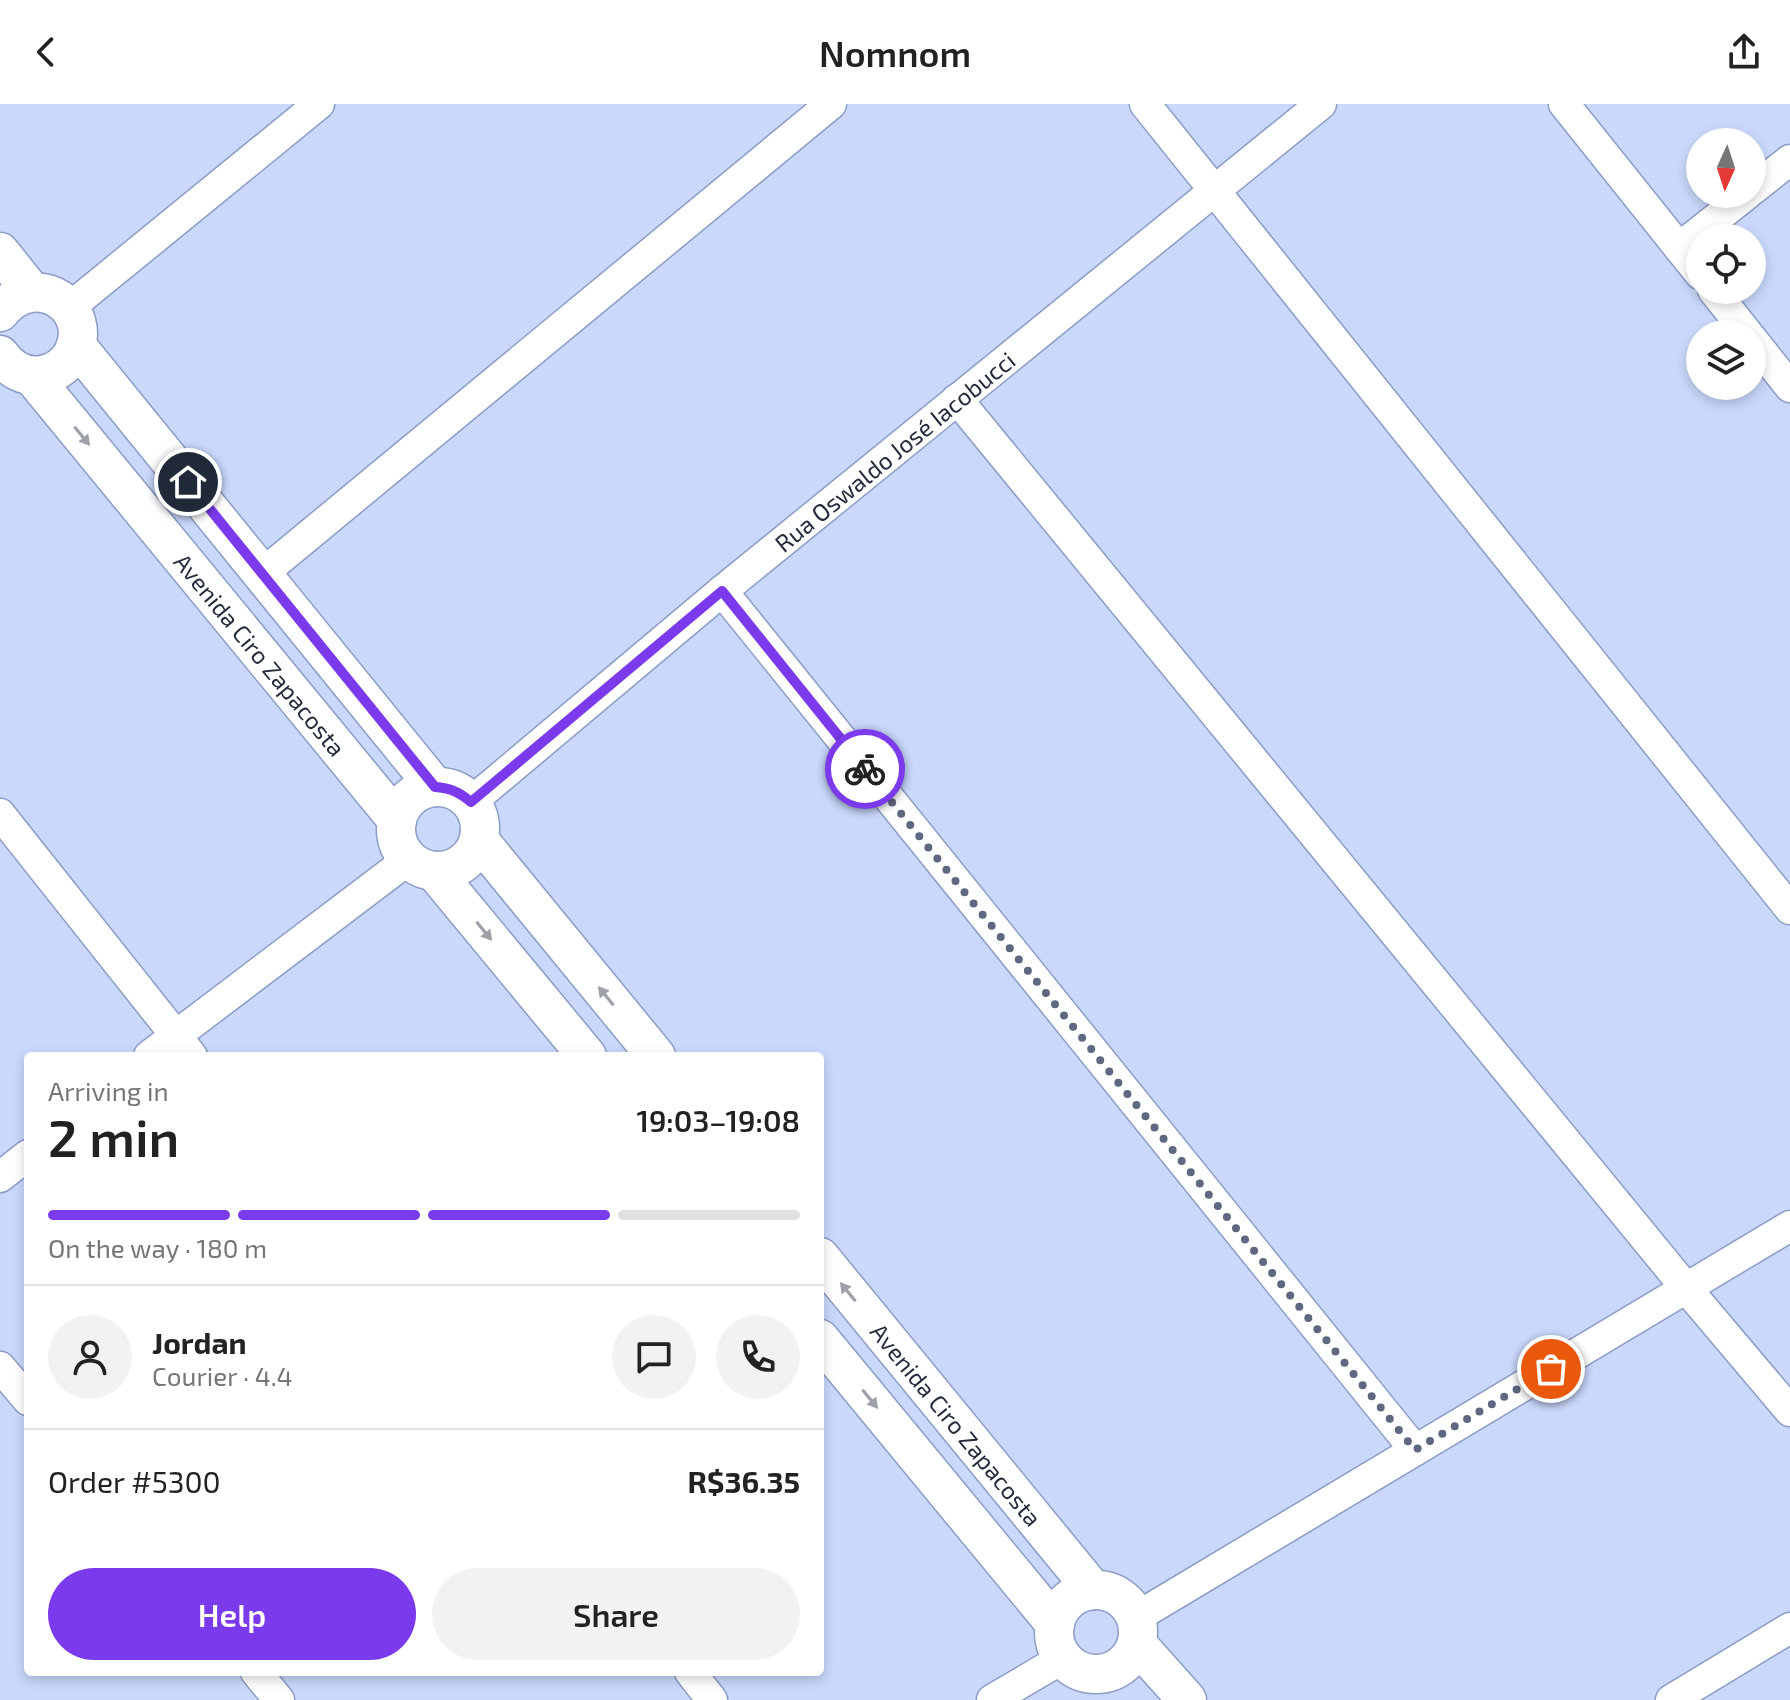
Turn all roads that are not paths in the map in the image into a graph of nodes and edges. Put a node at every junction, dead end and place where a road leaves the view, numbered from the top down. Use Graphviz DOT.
graph roads {
  1 [pos="831,104"];
  2 [pos="1145,104"];
  3 [pos="1321,104"];
  4 [pos="1564,104"];
  5 [pos="314,106"];
  6 [pos="1790,160"];
  7 [pos="1766,179"];
  8 [pos="1215,191"];
  9 [pos="1729,208"];
  10 [pos="1679,248"];
  11 [pos="0,252"];
  12 [pos="1686,257"];
  13 [pos="32,292"];
  14 [pos="1724,304"];
  15 [pos="69,308"];
  16 [pos="0,312"];
  17 [pos="1737,320"];
  18 [pos="76,345"];
  19 [pos="1766,357"];
  20 [pos="9,366"];
  21 [pos="1790,387"];
  22 [pos="957,399"];
  23 [pos="262,574"];
  24 [pos="722,591"];
  25 [pos="435,787"];
  26 [pos="471,802"];
  27 [pos="0,814"];
  28 [pos="397,820"];
  29 [pos="479,840"];
  30 [pos="422,865"];
  31 [pos="1790,909"];
  32 [pos="183,1046"];
  33 [pos="163,1052"];
  34 [pos="584,1052"];
  35 [pos="653,1052"];
  36 [pos="24,1158"];
  37 [pos="0,1177"];
  38 [pos="1790,1226"];
  39 [pos="824,1262"];
  40 [pos="1686,1288"];
  41 [pos="824,1344"];
  42 [pos="0,1367"];
  43 [pos="24,1395"];
  44 [pos="1790,1411"];
  45 [pos="1415,1450"];
  46 [pos="1093,1590"];
  47 [pos="1790,1628"];
  48 [pos="1136,1631"];
  49 [pos="1081,1664"];
  50 [pos="259,1676"];
  51 [pos="693,1676"];
  52 [pos="279,1700"];
  53 [pos="712,1700"];
  54 [pos="992,1700"];
  55 [pos="1187,1700"];
  56 [pos="1671,1700"];
  1 -- 23 [label="street"];
  2 -- 8 [label="street"];
  3 -- 8 [label="street, Rua Oswaldo José Iacobucci"];
  4 -- 10 [label="street"];
  5 -- 15 [label="street"];
  6 -- 7 [label="street"];
  8 -- 22 [label="street, Rua Oswaldo José Iacobucci"];
  8 -- 31 [label="street"];
  9 -- 10 [label="street"];
  10 -- 12 [label="street"];
  11 -- 13 [label="street"];
  13 -- 15 [label="street"];
  13 -- 16 [label="street"];
  14 -- 17 [label="street"];
  15 -- 18 [label="street"];
  18 -- 20 [label="street, Avenida Ciro Zapacosta"];
  18 -- 23 [label="street"];
  19 -- 21 [label="street"];
  20 -- 28 [label="street, Avenida Ciro Zapacosta, one-way"];
  22 -- 24 [label="street, Rua Oswaldo José Iacobucci"];
  22 -- 40 [label="street"];
  23 -- 25 [label="street"];
  24 -- 26 [label="street, Rua Oswaldo José Iacobucci"];
  24 -- 45 [label="street"];
  25 -- 26 [label="street"];
  25 -- 28 [label="street"];
  26 -- 29 [label="street"];
  27 -- 32 [label="street"];
  28 -- 30 [label="street, Avenida Ciro Zapacosta"];
  29 -- 30 [label="street"];
  35 -- 29 [label="street, one-way"];
  30 -- 32 [label="street"];
  30 -- 34 [label="street, Avenida Ciro Zapacosta, one-way"];
  32 -- 33 [label="street"];
  36 -- 37 [label="street"];
  38 -- 40 [label="street"];
  46 -- 39 [label="street, Avenida Ciro Zapacosta, one-way"];
  40 -- 44 [label="street"];
  40 -- 45 [label="street"];
  41 -- 49 [label="street, Avenida Ciro Zapacosta, one-way"];
  42 -- 43 [label="street"];
  45 -- 48 [label="street"];
  46 -- 48 [label="street, Avenida Ciro Zapacosta"];
  46 -- 49 [label="street"];
  47 -- 56 [label="street"];
  48 -- 49 [label="street"];
  48 -- 55 [label="street, Avenida Ciro Zapacosta"];
  49 -- 54 [label="street"];
  50 -- 52 [label="street"];
  51 -- 53 [label="street"];
}
